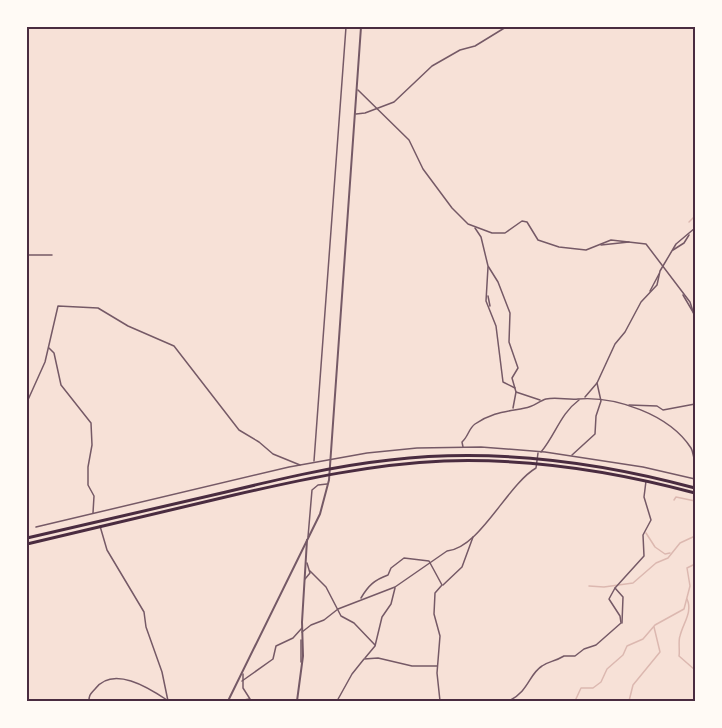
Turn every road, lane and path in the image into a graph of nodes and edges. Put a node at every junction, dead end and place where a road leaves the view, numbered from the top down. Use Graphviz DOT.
graph roads {
  1 [pos="346,27"];
  2 [pos="361,27"];
  3 [pos="506,27"];
  4 [pos="357,89"];
  5 [pos="376,108"];
  6 [pos="356,114"];
  7 [pos="475,228"];
  8 [pos="695,228"];
  9 [pos="633,241"];
  10 [pos="600,245"];
  11 [pos="27,255"];
  12 [pos="52,255"];
  13 [pos="488,266"];
  14 [pos="664,266"];
  15 [pos="695,318"];
  16 [pos="49,348"];
  17 [pos="597,383"];
  18 [pos="515,388"];
  19 [pos="516,392"];
  20 [pos="584,398"];
  21 [pos="580,399"];
  22 [pos="542,401"];
  23 [pos="601,401"];
  24 [pos="27,402"];
  25 [pos="695,404"];
  26 [pos="627,406"];
  27 [pos="513,408"];
  28 [pos="463,447"];
  29 [pos="539,452"];
  30 [pos="568,456"];
  31 [pos="330,460"];
  32 [pos="537,461"];
  33 [pos="695,461"];
  34 [pos="314,462"];
  35 [pos="301,465"];
  36 [pos="330,471"];
  37 [pos="695,479"];
  38 [pos="646,481"];
  39 [pos="328,484"];
  40 [pos="695,488"];
  41 [pos="695,493"];
  42 [pos="93,513"];
  43 [pos="100,526"];
  44 [pos="36,527"];
  45 [pos="473,536"];
  46 [pos="27,538"];
  47 [pos="308,538"];
  48 [pos="27,544"];
  49 [pos="306,559"];
  50 [pos="430,564"];
  51 [pos="309,571"];
  52 [pos="305,579"];
  53 [pos="442,585"];
  54 [pos="395,587"];
  55 [pos="615,588"];
  56 [pos="358,600"];
  57 [pos="336,610"];
  58 [pos="619,625"];
  59 [pos="302,630"];
  60 [pos="375,645"];
  61 [pos="364,659"];
  62 [pos="437,666"];
  63 [pos="243,672"];
  64 [pos="242,681"];
  65 [pos="250,699"];
  66 [pos="89,701"];
  67 [pos="228,701"];
  68 [pos="237,701"];
  69 [pos="255,701"];
  70 [pos="297,701"];
  71 [pos="337,701"];
  72 [pos="440,701"];
  73 [pos="509,701"];
  1 -- 34 [label="street"];
  2 -- 4 [label="street"];
  3 -- 5 [label="street"];
  4 -- 5 [label="street"];
  4 -- 6 [label="street"];
  5 -- 6 [label="street"];
  5 -- 7 [label="street"];
  6 -- 31 [label="street"];
  7 -- 10 [label="street"];
  7 -- 13 [label="street"];
  8 -- 14 [label="street"];
  9 -- 10 [label="street"];
  9 -- 10 [label="street"];
  9 -- 14 [label="street"];
  11 -- 12 [label="street"];
  13 -- 18 [label="street"];
  13 -- 18 [label="street"];
  14 -- 15 [label="street"];
  14 -- 17 [label="street"];
  16 -- 24 [label="street"];
  16 -- 35 [label="street"];
  16 -- 42 [label="street"];
  17 -- 20 [label="street"];
  17 -- 23 [label="street"];
  18 -- 19 [label="street"];
  19 -- 22 [label="street"];
  19 -- 27 [label="street"];
  20 -- 21 [label="street"];
  20 -- 23 [label="street"];
  21 -- 22 [label="street"];
  21 -- 29 [label="street"];
  22 -- 27 [label="street"];
  23 -- 26 [label="street"];
  23 -- 30 [label="street"];
  25 -- 26 [label="street"];
  26 -- 33 [label="street"];
  27 -- 28 [label="street"];
  28 -- 29 [label="street"];
  28 -- 31 [label="street"];
  29 -- 30 [label="street"];
  29 -- 32 [label="street"];
  30 -- 37 [label="street"];
  31 -- 34 [label="street"];
  31 -- 36 [label="street"];
  32 -- 36 [label="highway"];
  32 -- 38 [label="highway"];
  32 -- 40 [label="highway"];
  32 -- 45 [label="street"];
  34 -- 35 [label="street"];
  35 -- 42 [label="street"];
  36 -- 39 [label="street"];
  36 -- 43 [label="highway"];
  36 -- 46 [label="highway"];
  38 -- 41 [label="highway"];
  38 -- 55 [label="street"];
  39 -- 47 [label="street"];
  39 -- 47 [label="street"];
  42 -- 44 [label="street"];
  43 -- 48 [label="highway"];
  43 -- 66 [label="street"];
  45 -- 50 [label="street"];
  45 -- 53 [label="street"];
  47 -- 49 [label="street"];
  47 -- 63 [label="street"];
  49 -- 51 [label="street"];
  49 -- 52 [label="street"];
  50 -- 53 [label="street"];
  50 -- 54 [label="street"];
  50 -- 56 [label="street"];
  51 -- 52 [label="street"];
  51 -- 57 [label="street"];
  52 -- 59 [label="street"];
  53 -- 62 [label="street"];
  54 -- 56 [label="street"];
  54 -- 60 [label="street"];
  55 -- 58 [label="street"];
  55 -- 58 [label="street"];
  56 -- 57 [label="street"];
  57 -- 59 [label="street"];
  57 -- 60 [label="street"];
  58 -- 73 [label="street"];
  59 -- 64 [label="street"];
  59 -- 70 [label="street"];
  60 -- 61 [label="street"];
  61 -- 62 [label="street"];
  61 -- 71 [label="street"];
  62 -- 72 [label="street"];
  63 -- 64 [label="street"];
  63 -- 67 [label="street"];
  64 -- 65 [label="street"];
  65 -- 68 [label="street"];
  65 -- 69 [label="street"];
}
